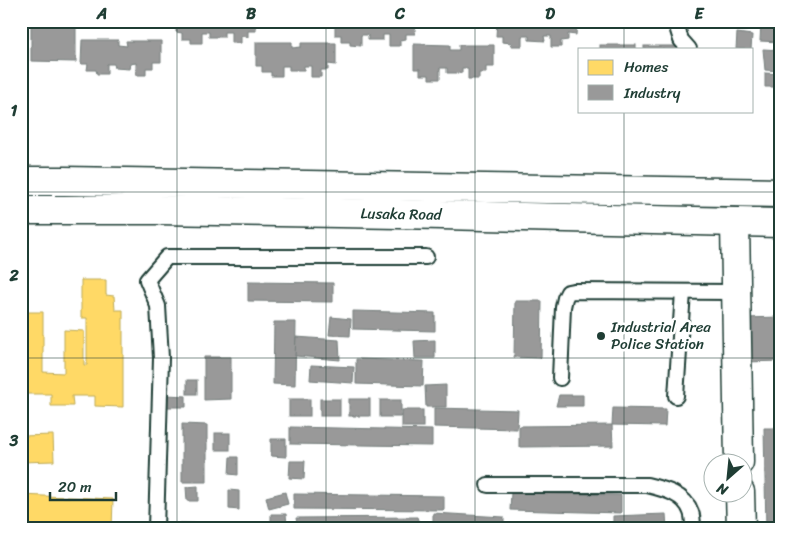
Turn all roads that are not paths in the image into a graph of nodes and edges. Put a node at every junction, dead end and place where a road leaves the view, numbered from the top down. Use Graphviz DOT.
graph roads {
  1 [pos="676,21"];
  2 [pos="688,48"];
  3 [pos="21,181"];
  4 [pos="780,193"];
  5 [pos="21,210"];
  6 [pos="735,222"];
  7 [pos="780,223"];
  8 [pos="426,257"];
  9 [pos="683,292"];
  10 [pos="736,292"];
  11 [pos="560,378"];
  12 [pos="676,396"];
  13 [pos="739,452"];
  14 [pos="488,485"];
  15 [pos="740,502"];
  16 [pos="156,529"];
  17 [pos="693,529"];
  18 [pos="740,529"];
  1 -- 2 [label="lane"];
  3 -- 4 [label="main road, Lusaka Road"];
  5 -- 6 [label="main road, Lusaka Road"];
  6 -- 7 [label="main road, Lusaka Road"];
  6 -- 10 [label="main road"];
  8 -- 16 [label="lane"];
  9 -- 10 [label="lane"];
  9 -- 11 [label="lane"];
  9 -- 12 [label="lane"];
  10 -- 13 [label="main road"];
  14 -- 17 [label="lane"];
  15 -- 18 [label="main road"];
}
